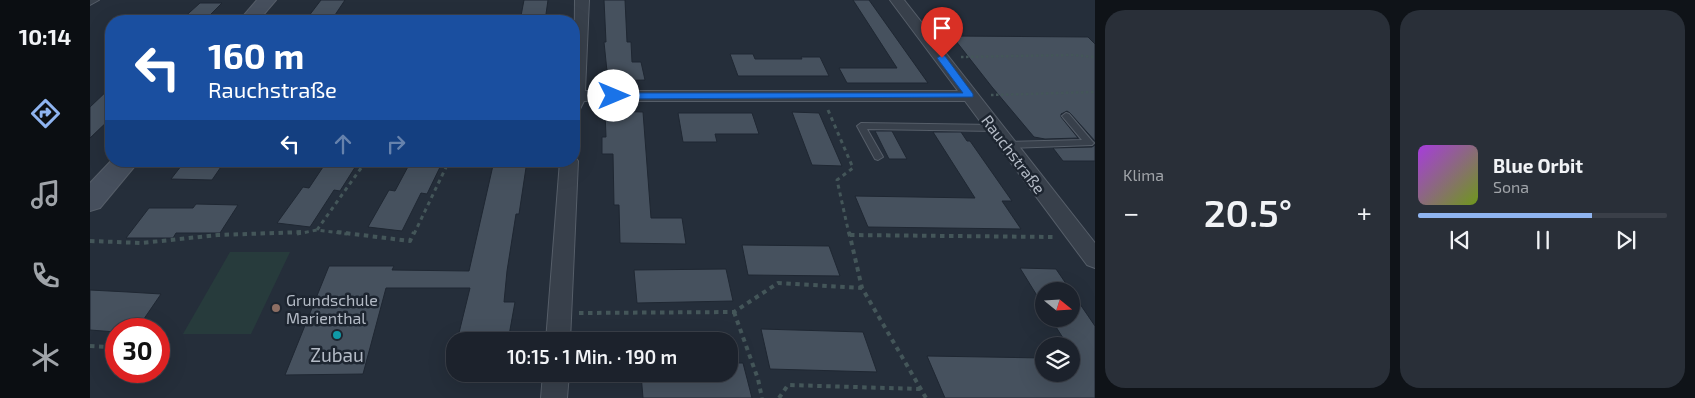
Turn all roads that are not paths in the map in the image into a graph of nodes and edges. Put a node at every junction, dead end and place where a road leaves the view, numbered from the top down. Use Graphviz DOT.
graph roads {
  1 [pos="267,0"];
  2 [pos="582,0"];
  3 [pos="897,0"];
  4 [pos="253,15"];
  5 [pos="580,15"];
  6 [pos="970,96"];
  7 [pos="580,101"];
  8 [pos="1066,116"];
  9 [pos="994,128"];
  10 [pos="1006,144"];
  11 [pos="878,157"];
  12 [pos="121,167"];
  13 [pos="569,167"];
  14 [pos="90,201"];
  15 [pos="1095,259"];
  16 [pos="559,332"];
  17 [pos="555,382"];
  18 [pos="554,398"];
  1 -- 4 [label="main road"];
  2 -- 5 [label="street"];
  3 -- 6 [label="street, Rauchstraße"];
  6 -- 7 [label="street"];
  6 -- 9 [label="street, Rauchstraße"];
  8 -- 10 [label="lane"];
  9 -- 10 [label="street, Rauchstraße"];
  9 -- 11 [label="lane"];
  10 -- 15 [label="street, Rauchstraße"];
  12 -- 14 [label="main road"];
  13 -- 16 [label="street"];
  17 -- 18 [label="street"];
}
